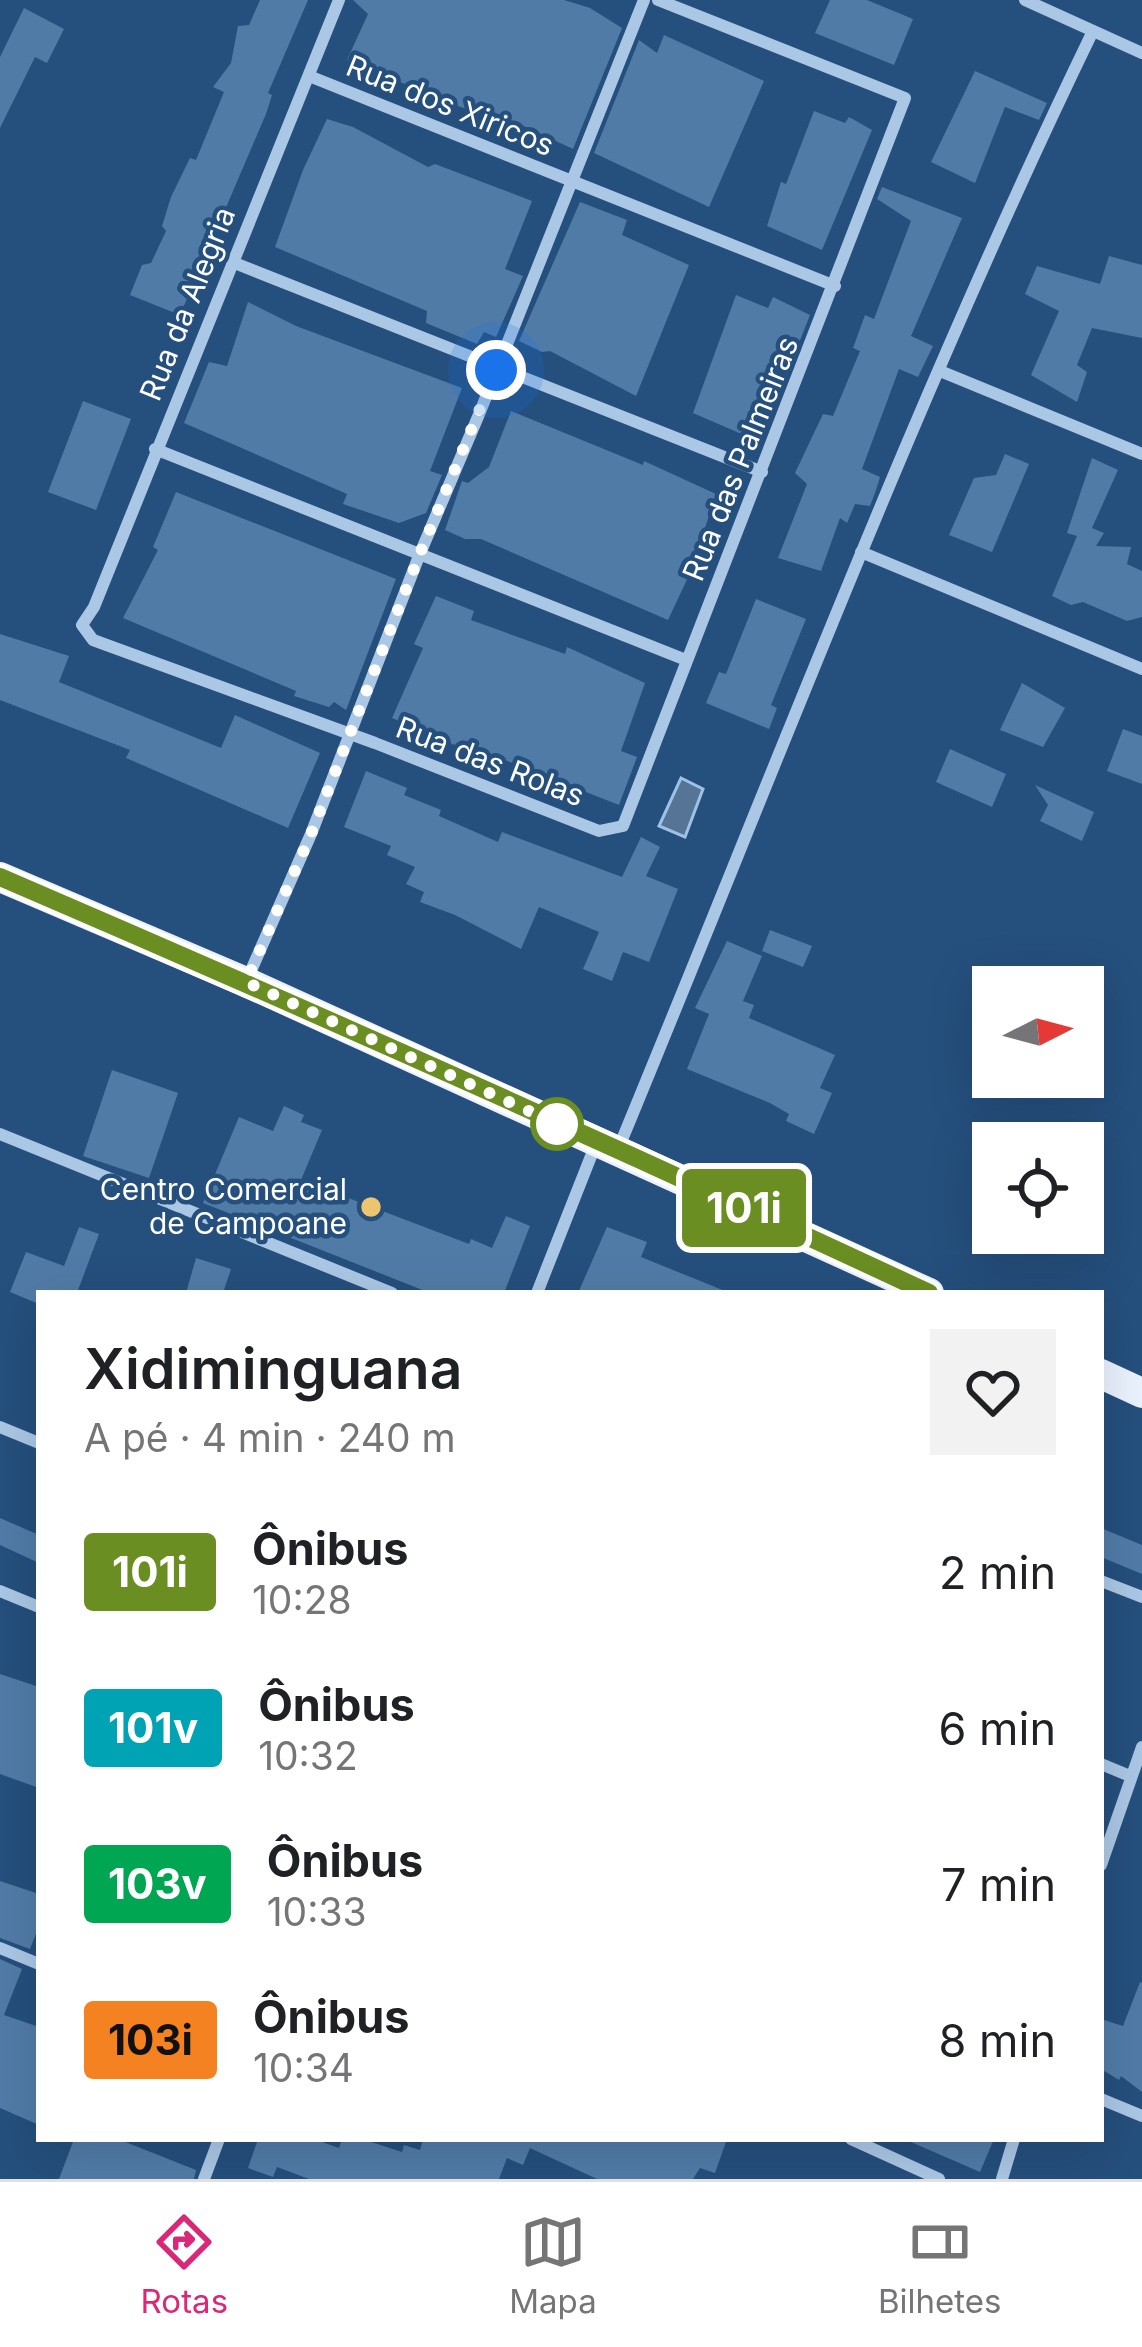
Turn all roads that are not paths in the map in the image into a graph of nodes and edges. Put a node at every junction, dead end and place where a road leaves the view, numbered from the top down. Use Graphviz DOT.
graph roads {
  1 [pos="339,0"];
  2 [pos="644,0"];
  3 [pos="658,0"];
  4 [pos="1025,0"];
  5 [pos="1092,33"];
  6 [pos="1142,53"];
  7 [pos="309,76"];
  8 [pos="573,181"];
  9 [pos="232,262"];
  10 [pos="835,286"];
  11 [pos="496,370"];
  12 [pos="940,371"];
  13 [pos="155,449"];
  14 [pos="1142,454"];
  15 [pos="762,472"];
  16 [pos="862,552"];
  17 [pos="419,556"];
  18 [pos="82,625"];
  19 [pos="686,660"];
  20 [pos="1142,669"];
  21 [pos="352,735"];
  22 [pos="611,831"];
  23 [pos="0,877"];
  24 [pos="246,982"];
  25 [pos="0,1134"];
  26 [pos="608,1144"];
  27 [pos="385,1290"];
  28 [pos="537,1290"];
  29 [pos="923,1290"];
  30 [pos="1104,1375"];
  31 [pos="1142,1393"];
  32 [pos="0,1427"];
  33 [pos="36,1442"];
  34 [pos="1104,1582"];
  35 [pos="0,1591"];
  36 [pos="1142,1597"];
  37 [pos="36,1606"];
  38 [pos="1142,1747"];
  39 [pos="1104,1765"];
  40 [pos="1130,1776"];
  41 [pos="1104,1856"];
  42 [pos="0,1948"];
  43 [pos="36,1963"];
  44 [pos="1104,2099"];
  45 [pos="1142,2116"];
  46 [pos="218,2142"];
  47 [pos="857,2142"];
  48 [pos="1013,2142"];
  49 [pos="209,2177"];
  50 [pos="939,2179"];
  51 [pos="1002,2179"];
  1 -- 7 [label="street, Rua da Alegria"];
  2 -- 8 [label="street"];
  3 -- 10 [label="street, Rua das Palmeiras"];
  4 -- 5 [label="street"];
  5 -- 6 [label="street"];
  5 -- 12 [label="street"];
  7 -- 8 [label="street, Rua dos Xiricos"];
  7 -- 9 [label="street, Rua da Alegria"];
  8 -- 10 [label="street, Rua dos Xiricos"];
  8 -- 11 [label="street"];
  9 -- 11 [label="street"];
  9 -- 13 [label="street, Rua da Alegria"];
  10 -- 15 [label="street, Rua das Palmeiras"];
  11 -- 15 [label="street"];
  11 -- 17 [label="street"];
  12 -- 14 [label="street"];
  12 -- 16 [label="street"];
  13 -- 17 [label="street"];
  13 -- 18 [label="street, Rua da Alegria"];
  15 -- 19 [label="street, Rua das Palmeiras"];
  16 -- 20 [label="street"];
  16 -- 26 [label="street"];
  17 -- 19 [label="street"];
  17 -- 21 [label="street"];
  18 -- 21 [label="street, Rua das Rolas"];
  19 -- 22 [label="street, Rua das Palmeiras"];
  21 -- 22 [label="street, Rua das Rolas"];
  21 -- 24 [label="street"];
  23 -- 24 [label="main road"];
  24 -- 26 [label="main road"];
  25 -- 27 [label="street"];
  26 -- 28 [label="street"];
  26 -- 29 [label="main road"];
  30 -- 31 [label="main road"];
  32 -- 33 [label="street"];
  34 -- 36 [label="street"];
  35 -- 37 [label="street"];
  38 -- 40 [label="street"];
  39 -- 40 [label="street"];
  40 -- 41 [label="street"];
  42 -- 43 [label="street"];
  44 -- 45 [label="street"];
  46 -- 49 [label="street"];
  47 -- 50 [label="street"];
  48 -- 51 [label="street"];
}
